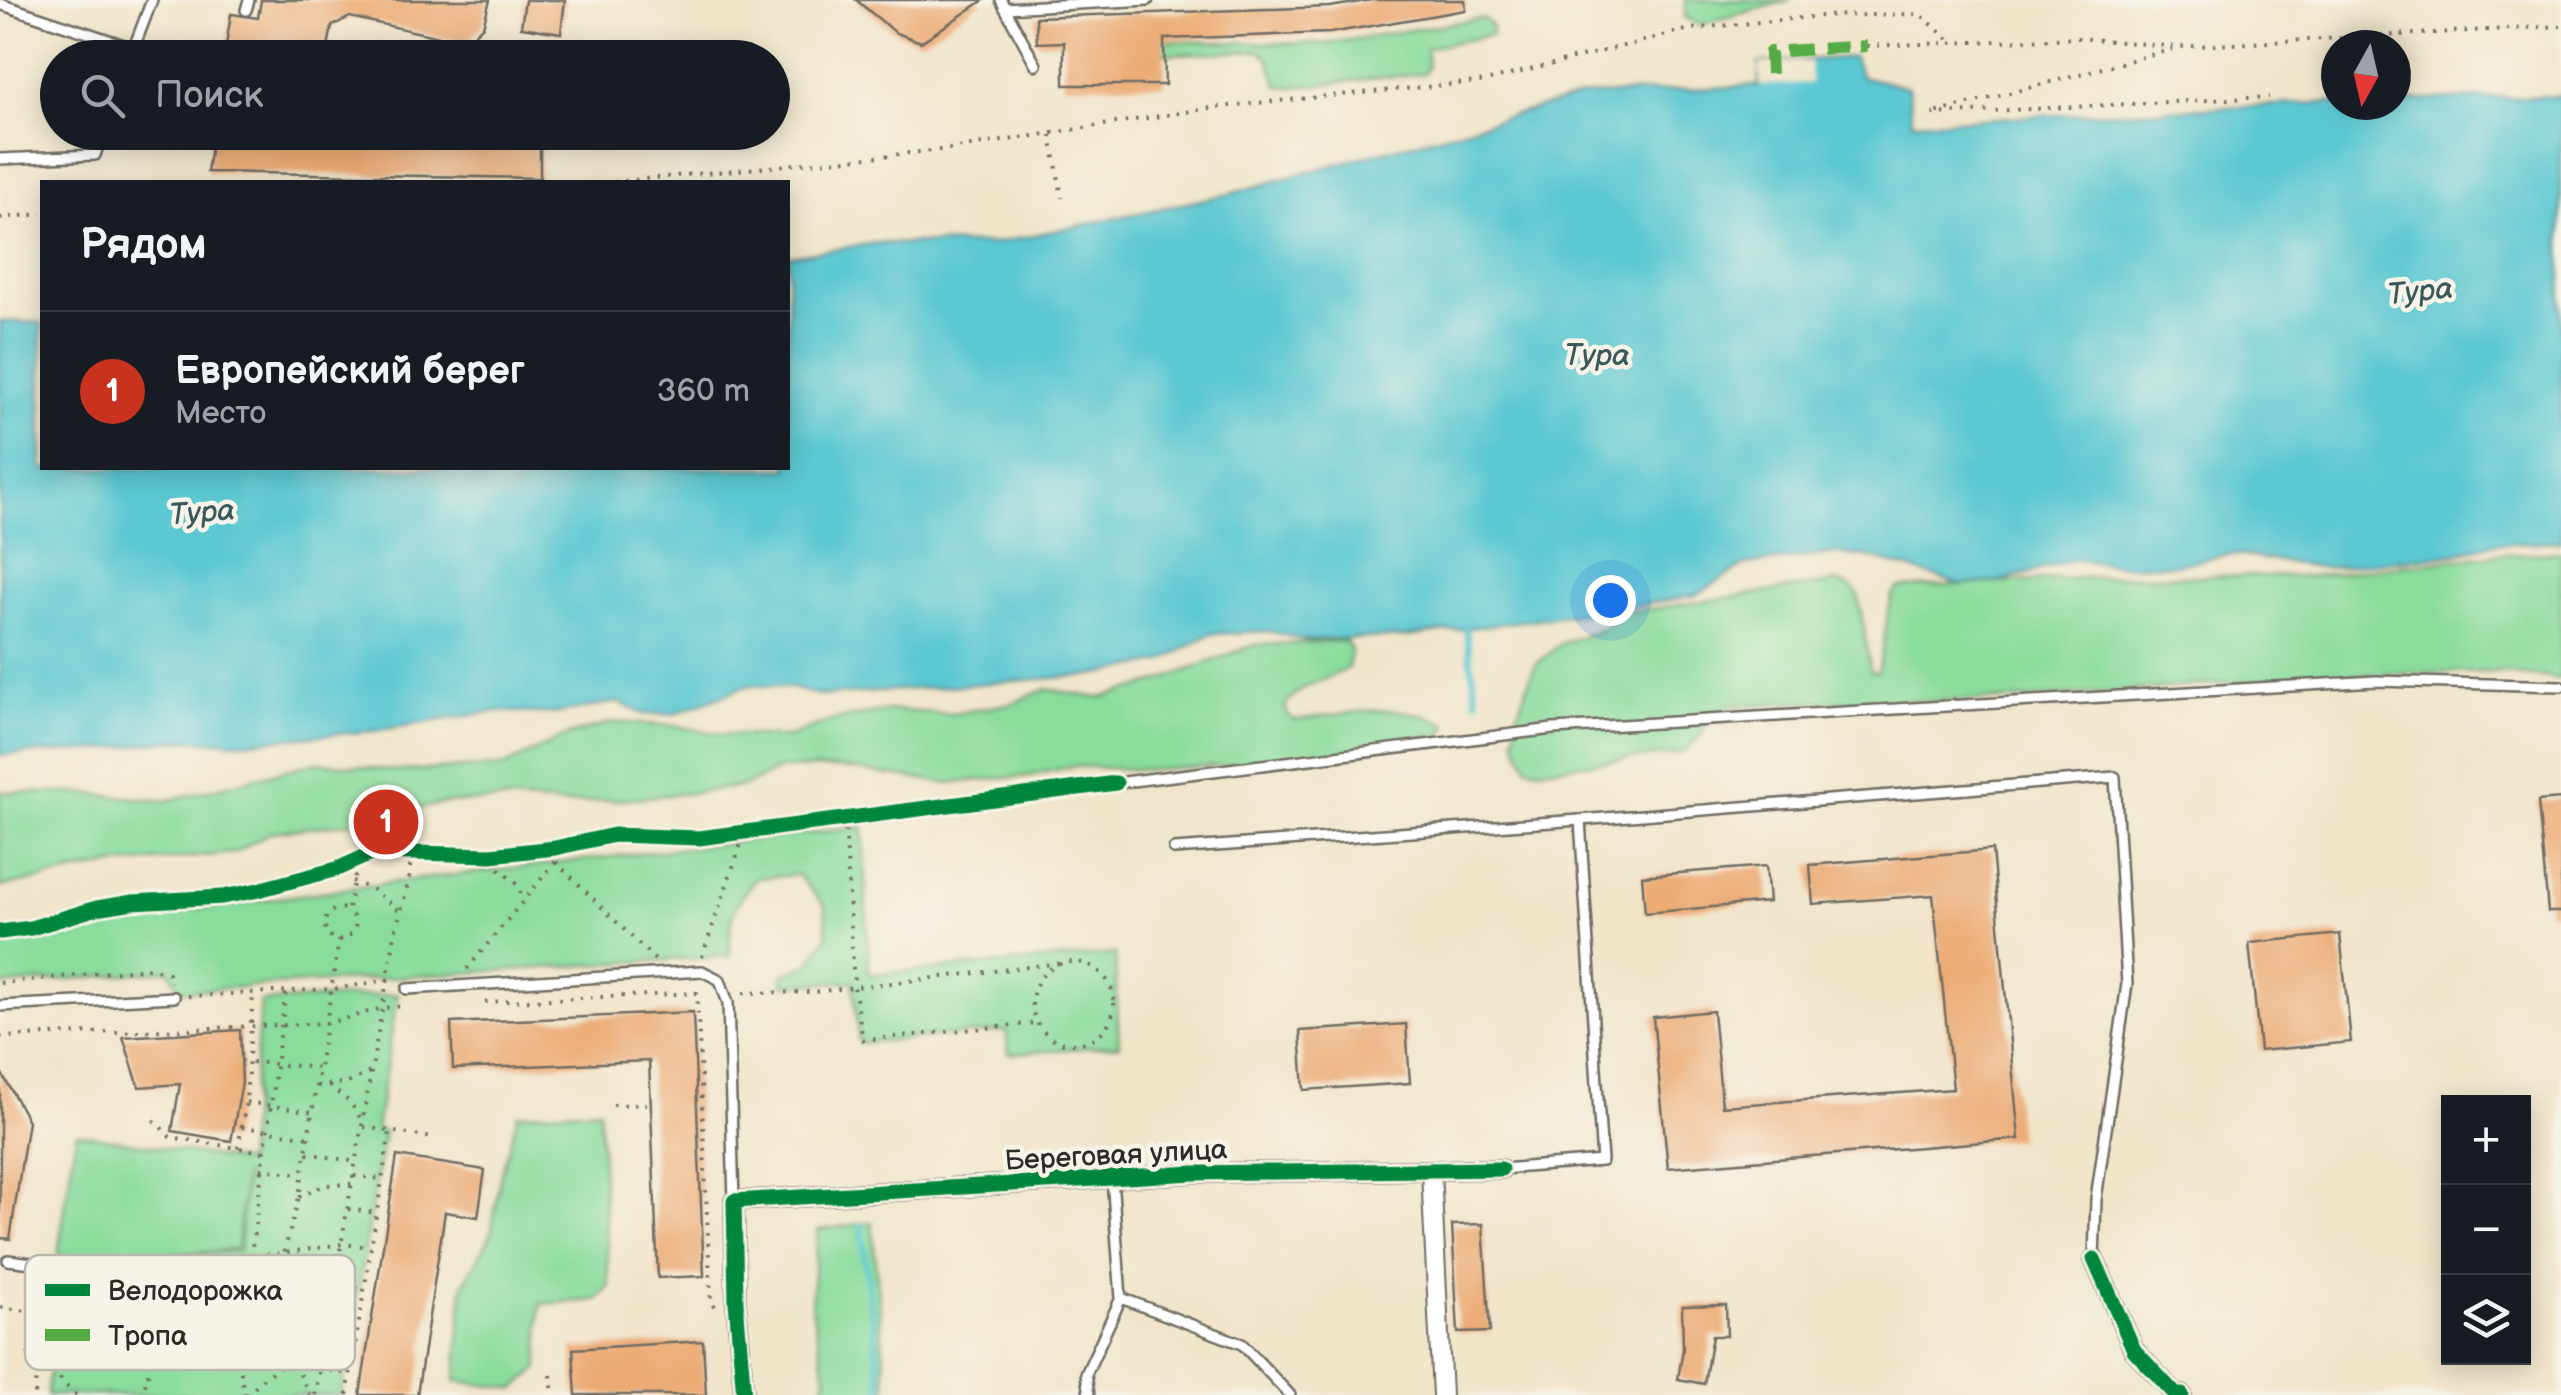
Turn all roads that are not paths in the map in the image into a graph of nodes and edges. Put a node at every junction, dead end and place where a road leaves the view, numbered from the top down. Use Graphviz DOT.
graph roads {
  1 [pos="152,0"];
  2 [pos="1148,0"];
  3 [pos="0,4"];
  4 [pos="1003,4"];
  5 [pos="96,40"];
  6 [pos="136,40"];
  7 [pos="1036,65"];
  8 [pos="97,150"];
  9 [pos="0,159"];
  10 [pos="2561,686"];
  11 [pos="1116,783"];
  12 [pos="1580,820"];
  13 [pos="1174,849"];
  14 [pos="407,989"];
  15 [pos="174,997"];
  16 [pos="0,1006"];
  17 [pos="1501,1169"];
  18 [pos="1431,1171"];
  19 [pos="1112,1178"];
  20 [pos="734,1200"];
  21 [pos="2094,1258"];
  22 [pos="8,1260"];
  23 [pos="25,1262"];
  24 [pos="1121,1298"];
  25 [pos="744,1395"];
  26 [pos="1089,1395"];
  27 [pos="1290,1395"];
  28 [pos="1442,1395"];
  29 [pos="2179,1395"];
  1 -- 6 [label="lane"];
  2 -- 4 [label="lane"];
  3 -- 5 [label="lane"];
  4 -- 7 [label="lane"];
  8 -- 9 [label="lane"];
  10 -- 11 [label="lane"];
  12 -- 13 [label="lane"];
  12 -- 17 [label="lane"];
  12 -- 21 [label="lane"];
  14 -- 20 [label="lane"];
  15 -- 16 [label="lane"];
  17 -- 18 [label="street, Береговая улица"];
  18 -- 19 [label="street, Береговая улица"];
  18 -- 28 [label="street"];
  19 -- 20 [label="street, Береговая улица"];
  19 -- 24 [label="lane"];
  20 -- 25 [label="street"];
  21 -- 29 [label="street"];
  22 -- 23 [label="lane"];
  24 -- 26 [label="lane"];
  24 -- 27 [label="lane"];
}
